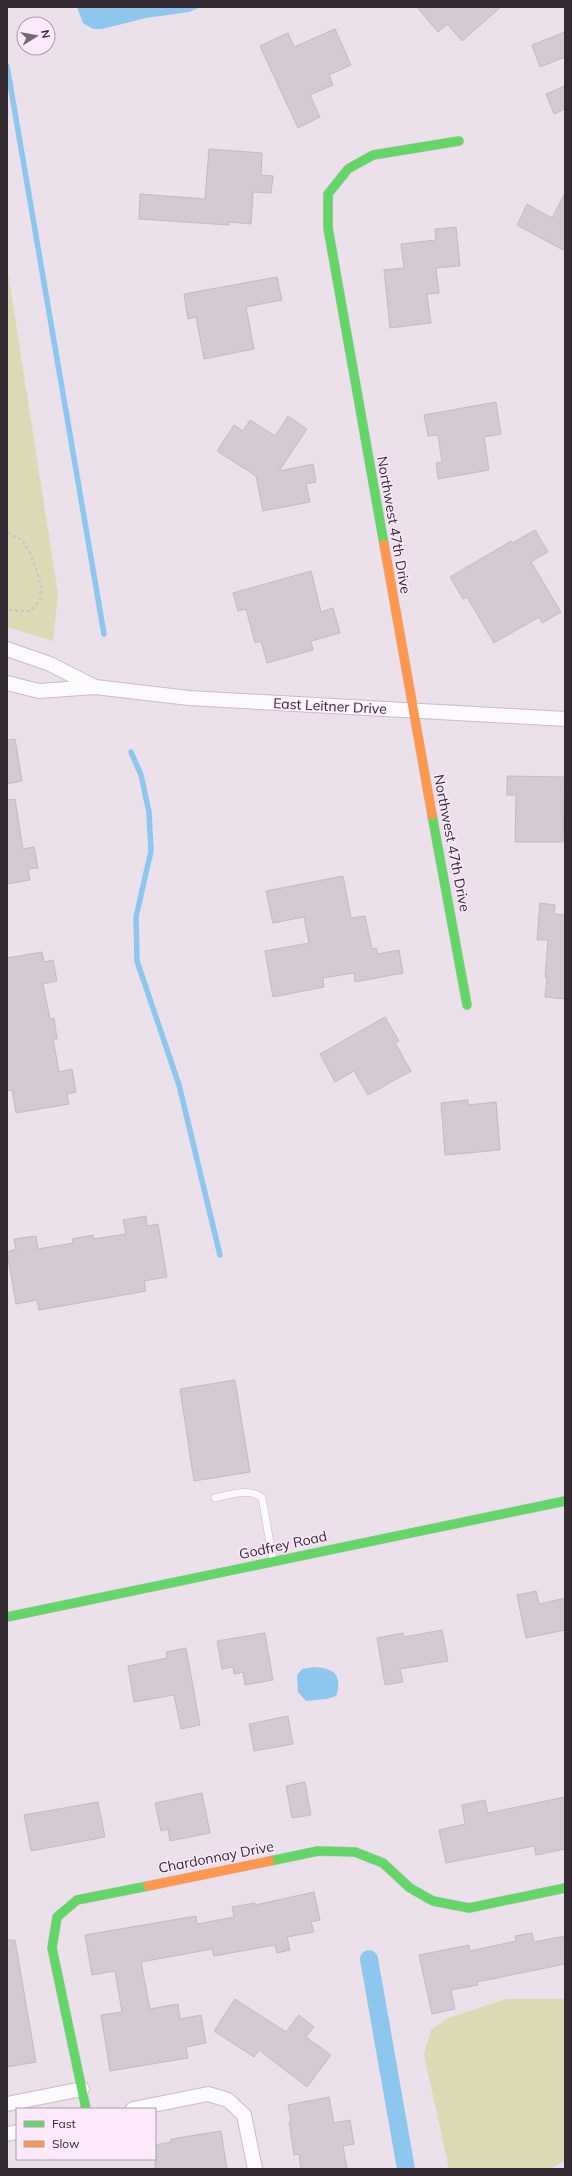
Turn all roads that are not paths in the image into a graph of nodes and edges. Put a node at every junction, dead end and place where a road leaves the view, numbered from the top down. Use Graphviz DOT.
graph roads {
  1 [pos="460,141"];
  2 [pos="7,649"];
  3 [pos="7,683"];
  4 [pos="95,687"];
  5 [pos="413,710"];
  6 [pos="565,719"];
  7 [pos="468,1005"];
  8 [pos="215,1498"];
  9 [pos="565,1501"];
  10 [pos="273,1562"];
  11 [pos="7,1617"];
  12 [pos="565,1888"];
  13 [pos="82,2089"];
  14 [pos="7,2104"];
  15 [pos="31,2104"];
  16 [pos="86,2108"];
  17 [pos="138,2108"];
  18 [pos="255,2169"];
  1 -- 5 [label="street, Northwest 47th Drive"];
  2 -- 4 [label="street, East Leitner Drive"];
  3 -- 4 [label="street, East Leitner Drive"];
  4 -- 5 [label="street, East Leitner Drive"];
  5 -- 6 [label="street, East Leitner Drive"];
  5 -- 7 [label="street, Northwest 47th Drive"];
  8 -- 10 [label="lane"];
  9 -- 10 [label="street, Godfrey Road"];
  10 -- 11 [label="street, Godfrey Road"];
  12 -- 13 [label="street, Chardonnay Drive"];
  13 -- 15 [label="street"];
  13 -- 16 [label="street, Chardonnay Drive"];
  14 -- 15 [label="street"];
  17 -- 18 [label="street"];
}
